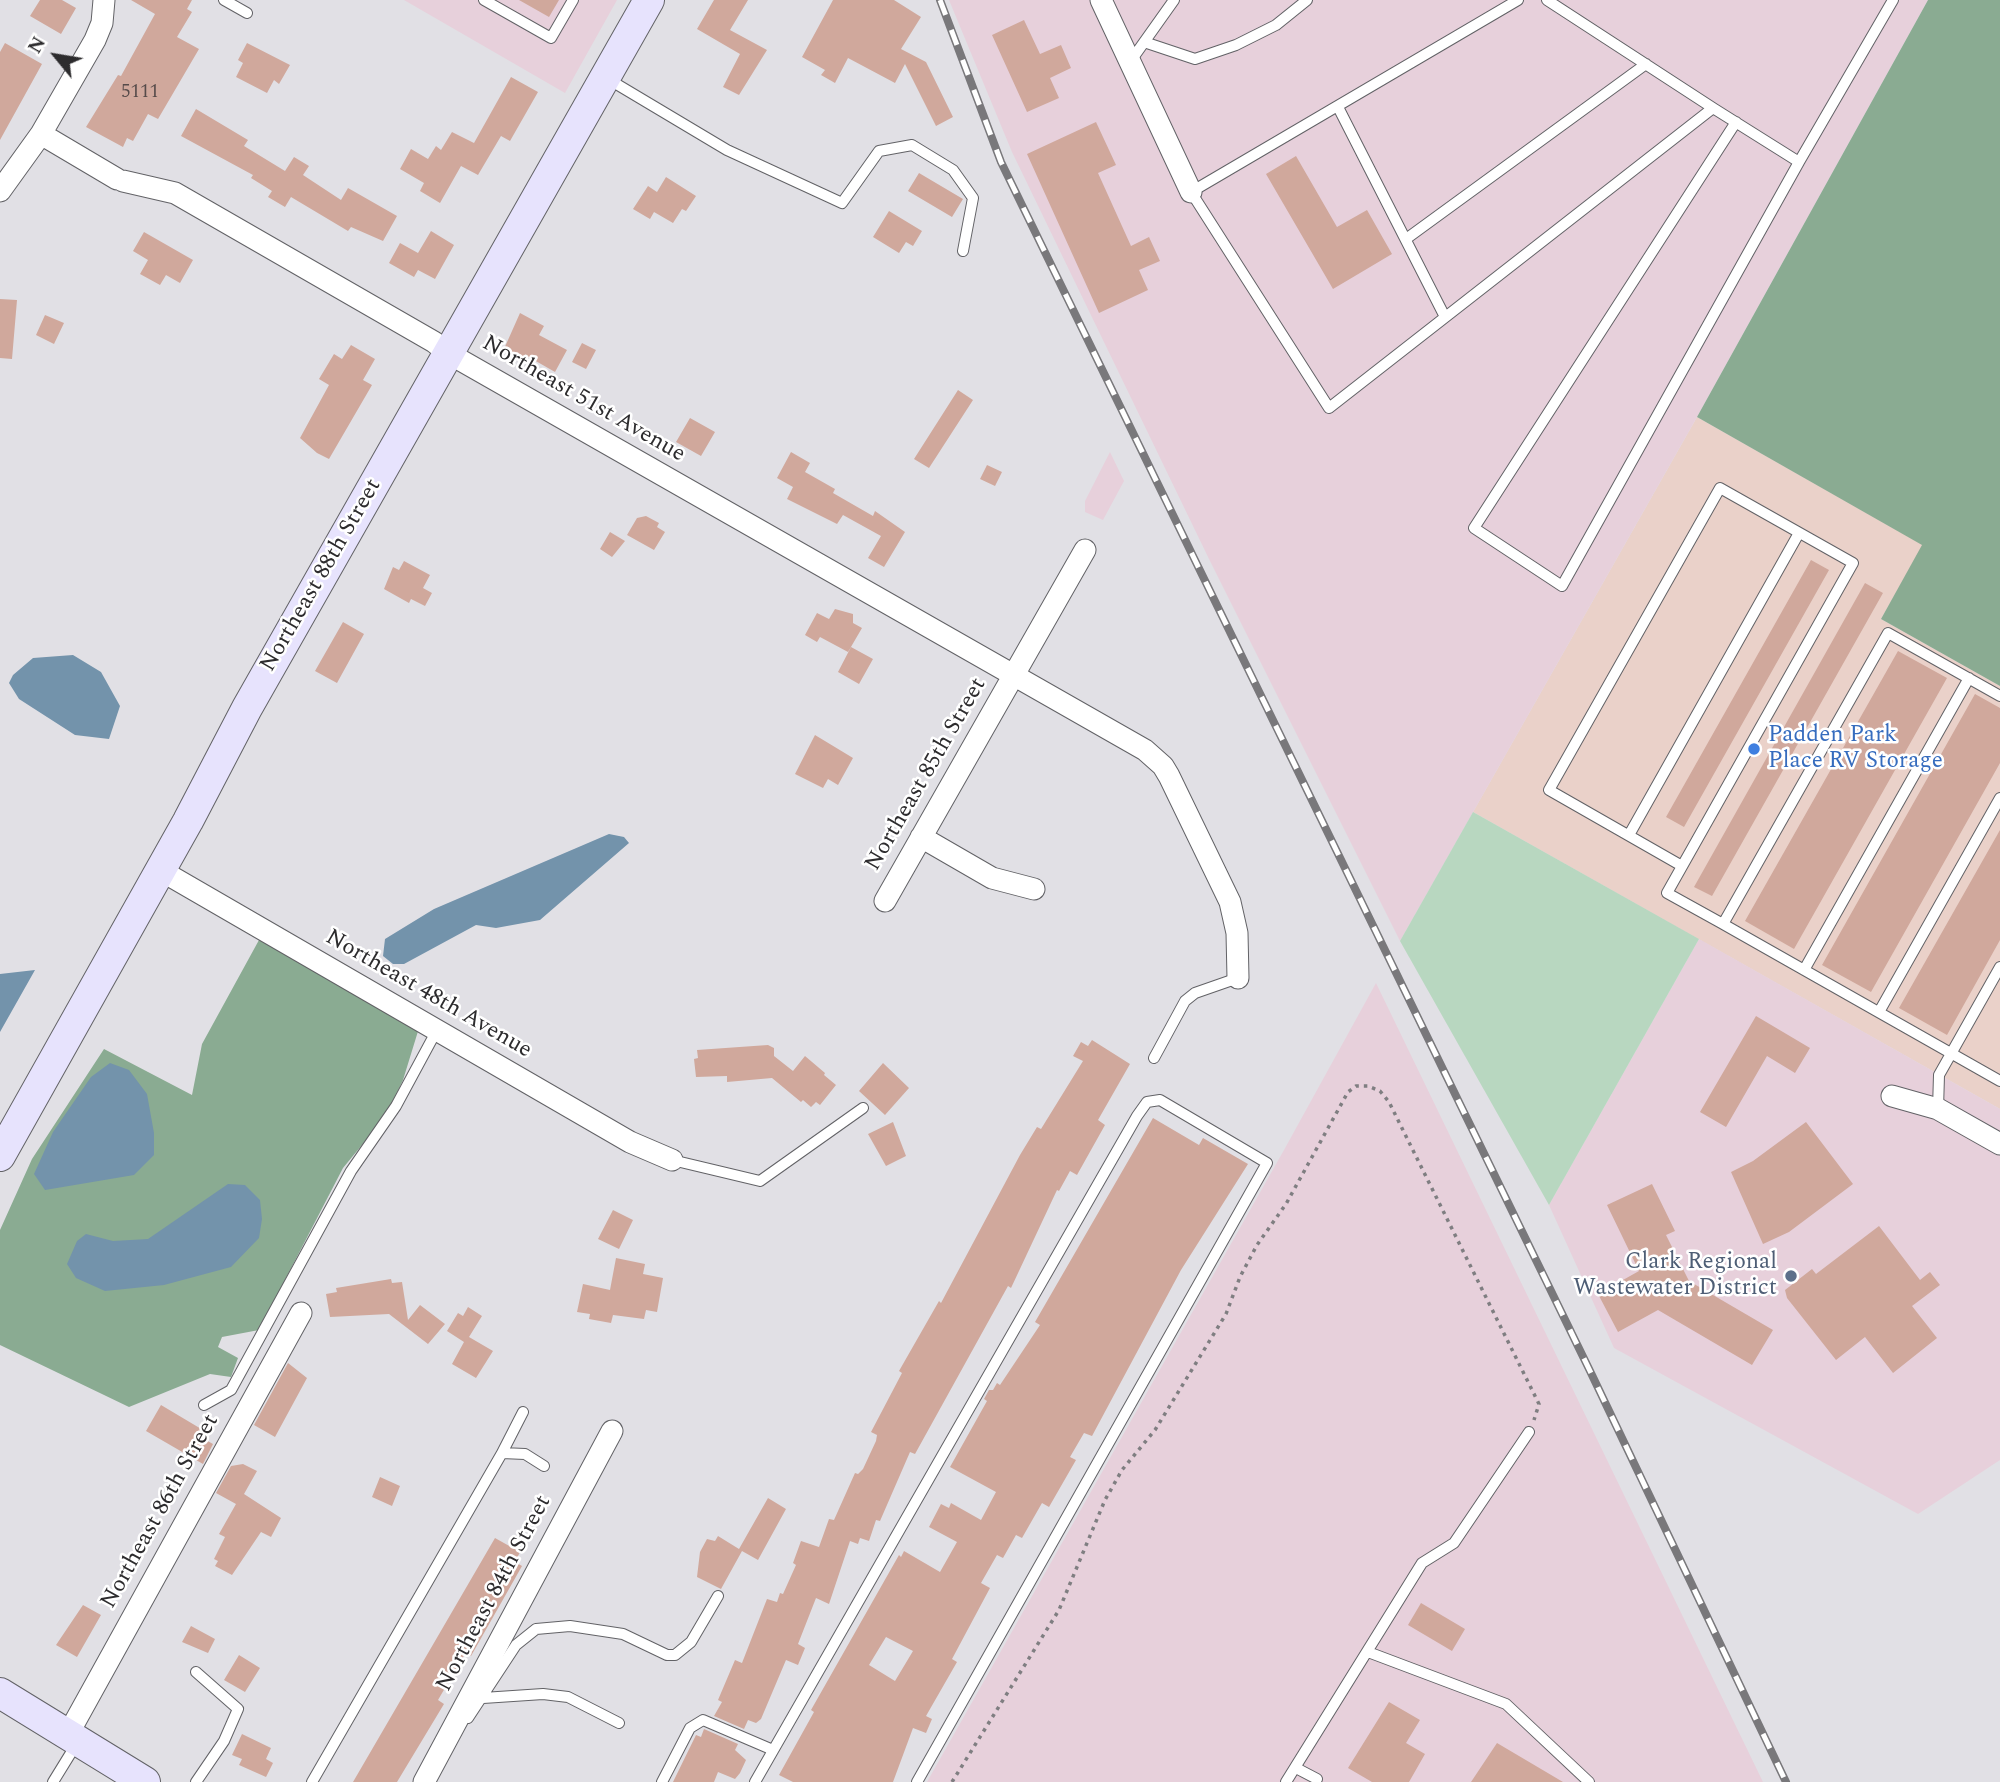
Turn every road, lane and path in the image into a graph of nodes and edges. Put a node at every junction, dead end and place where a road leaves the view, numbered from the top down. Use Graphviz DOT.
graph roads {
  1 [pos="104,0"];
  2 [pos="224,0"];
  3 [pos="484,0"];
  4 [pos="573,0"];
  5 [pos="649,0"];
  6 [pos="1101,0"];
  7 [pos="1174,0"];
  8 [pos="1307,0"];
  9 [pos="1518,0"];
  10 [pos="1547,0"];
  11 [pos="1893,0"];
  12 [pos="247,13"];
  13 [pos="1144,42"];
  14 [pos="1130,62"];
  15 [pos="1646,64"];
  16 [pos="605,77"];
  17 [pos="1338,107"];
  18 [pos="1713,108"];
  19 [pos="1735,122"];
  20 [pos="41,134"];
  21 [pos="1799,162"];
  22 [pos="0,191"];
  23 [pos="1191,192"];
  24 [pos="1406,239"];
  25 [pos="963,251"];
  26 [pos="1445,317"];
  27 [pos="448,353"];
  28 [pos="1799,533"];
  29 [pos="1085,550"];
  30 [pos="1014,674"];
  31 [pos="1969,678"];
  32 [pos="2000,696"];
  33 [pos="2000,798"];
  34 [pos="1629,835"];
  35 [pos="921,838"];
  36 [pos="1682,866"];
  37 [pos="160,870"];
  38 [pos="1034,890"];
  39 [pos="885,901"];
  40 [pos="1723,924"];
  41 [pos="2000,967"];
  42 [pos="1804,970"];
  43 [pos="1238,978"];
  44 [pos="1879,1012"];
  45 [pos="437,1030"];
  46 [pos="1951,1053"];
  47 [pos="1154,1058"];
  48 [pos="2000,1081"];
  49 [pos="1892,1096"];
  50 [pos="863,1108"];
  51 [pos="1937,1108"];
  52 [pos="2000,1144"];
  53 [pos="0,1156"];
  54 [pos="672,1160"];
  55 [pos="301,1313"];
  56 [pos="204,1405"];
  57 [pos="523,1412"];
  58 [pos="612,1431"];
  59 [pos="1529,1432"];
  60 [pos="502,1453"];
  61 [pos="544,1466"];
  62 [pos="718,1596"];
  63 [pos="1368,1652"];
  64 [pos="196,1672"];
  65 [pos="0,1693"];
  66 [pos="483,1698"];
  67 [pos="619,1723"];
  68 [pos="72,1740"];
  69 [pos="446,1740"];
  70 [pos="773,1750"];
  71 [pos="1296,1768"];
  72 [pos="1318,1781"];
  73 [pos="52,1782"];
  74 [pos="145,1782"];
  75 [pos="196,1782"];
  76 [pos="312,1782"];
  77 [pos="424,1782"];
  78 [pos="662,1782"];
  79 [pos="754,1782"];
  80 [pos="917,1782"];
  81 [pos="952,1782"];
  82 [pos="1286,1782"];
  83 [pos="1589,1782"];
  1 -- 20 [label="street"];
  2 -- 12 [label="lane"];
  3 -- 4 [label="lane"];
  5 -- 16 [label="main road, Northeast 88th Street"];
  6 -- 14 [label="street"];
  7 -- 13 [label="lane"];
  8 -- 13 [label="lane"];
  9 -- 17 [label="lane"];
  10 -- 15 [label="lane"];
  11 -- 21 [label="lane"];
  13 -- 14 [label="lane"];
  14 -- 23 [label="street"];
  15 -- 18 [label="lane"];
  15 -- 24 [label="lane"];
  16 -- 25 [label="lane"];
  16 -- 27 [label="main road, Northeast 88th Street"];
  17 -- 23 [label="lane"];
  17 -- 24 [label="lane"];
  18 -- 19 [label="lane"];
  18 -- 26 [label="lane"];
  19 -- 21 [label="lane"];
  19 -- 21 [label="lane"];
  20 -- 22 [label="street"];
  20 -- 27 [label="street, Northeast 51st Avenue"];
  23 -- 26 [label="lane"];
  24 -- 26 [label="lane"];
  27 -- 30 [label="street, Northeast 51st Avenue"];
  27 -- 37 [label="main road, Northeast 88th Street"];
  28 -- 34 [label="lane"];
  28 -- 34 [label="lane"];
  28 -- 36 [label="lane"];
  29 -- 30 [label="street, Northeast 85th Street"];
  30 -- 35 [label="street, Northeast 85th Street"];
  30 -- 43 [label="street, Northeast 51st Avenue"];
  31 -- 32 [label="lane"];
  31 -- 40 [label="lane"];
  31 -- 42 [label="lane"];
  33 -- 44 [label="lane"];
  34 -- 36 [label="lane"];
  35 -- 38 [label="street"];
  35 -- 39 [label="street, Northeast 85th Street"];
  36 -- 40 [label="lane"];
  37 -- 45 [label="street, Northeast 48th Avenue"];
  37 -- 53 [label="main road, Northeast 88th Street"];
  40 -- 42 [label="lane"];
  41 -- 46 [label="lane"];
  42 -- 44 [label="lane"];
  43 -- 47 [label="lane"];
  44 -- 46 [label="lane"];
  45 -- 54 [label="street, Northeast 48th Avenue"];
  45 -- 56 [label="lane"];
  46 -- 48 [label="lane"];
  46 -- 51 [label="lane"];
  49 -- 51 [label="street"];
  50 -- 54 [label="lane"];
  51 -- 52 [label="street"];
  55 -- 68 [label="street, Northeast 86th Street"];
  57 -- 60 [label="lane"];
  58 -- 69 [label="street, Northeast 84th Street"];
  59 -- 63 [label="lane"];
  59 -- 81 [label="path"];
  60 -- 61 [label="lane"];
  60 -- 76 [label="lane"];
  62 -- 66 [label="lane"];
  63 -- 71 [label="lane"];
  63 -- 83 [label="lane"];
  64 -- 75 [label="lane"];
  65 -- 68 [label="main road"];
  66 -- 67 [label="lane"];
  66 -- 69 [label="lane"];
  68 -- 73 [label="lane"];
  68 -- 74 [label="main road"];
  69 -- 77 [label="street, Northeast 84th Street"];
  70 -- 78 [label="lane"];
  70 -- 79 [label="lane"];
  70 -- 80 [label="lane"];
  71 -- 72 [label="lane"];
  71 -- 82 [label="lane"];
}
